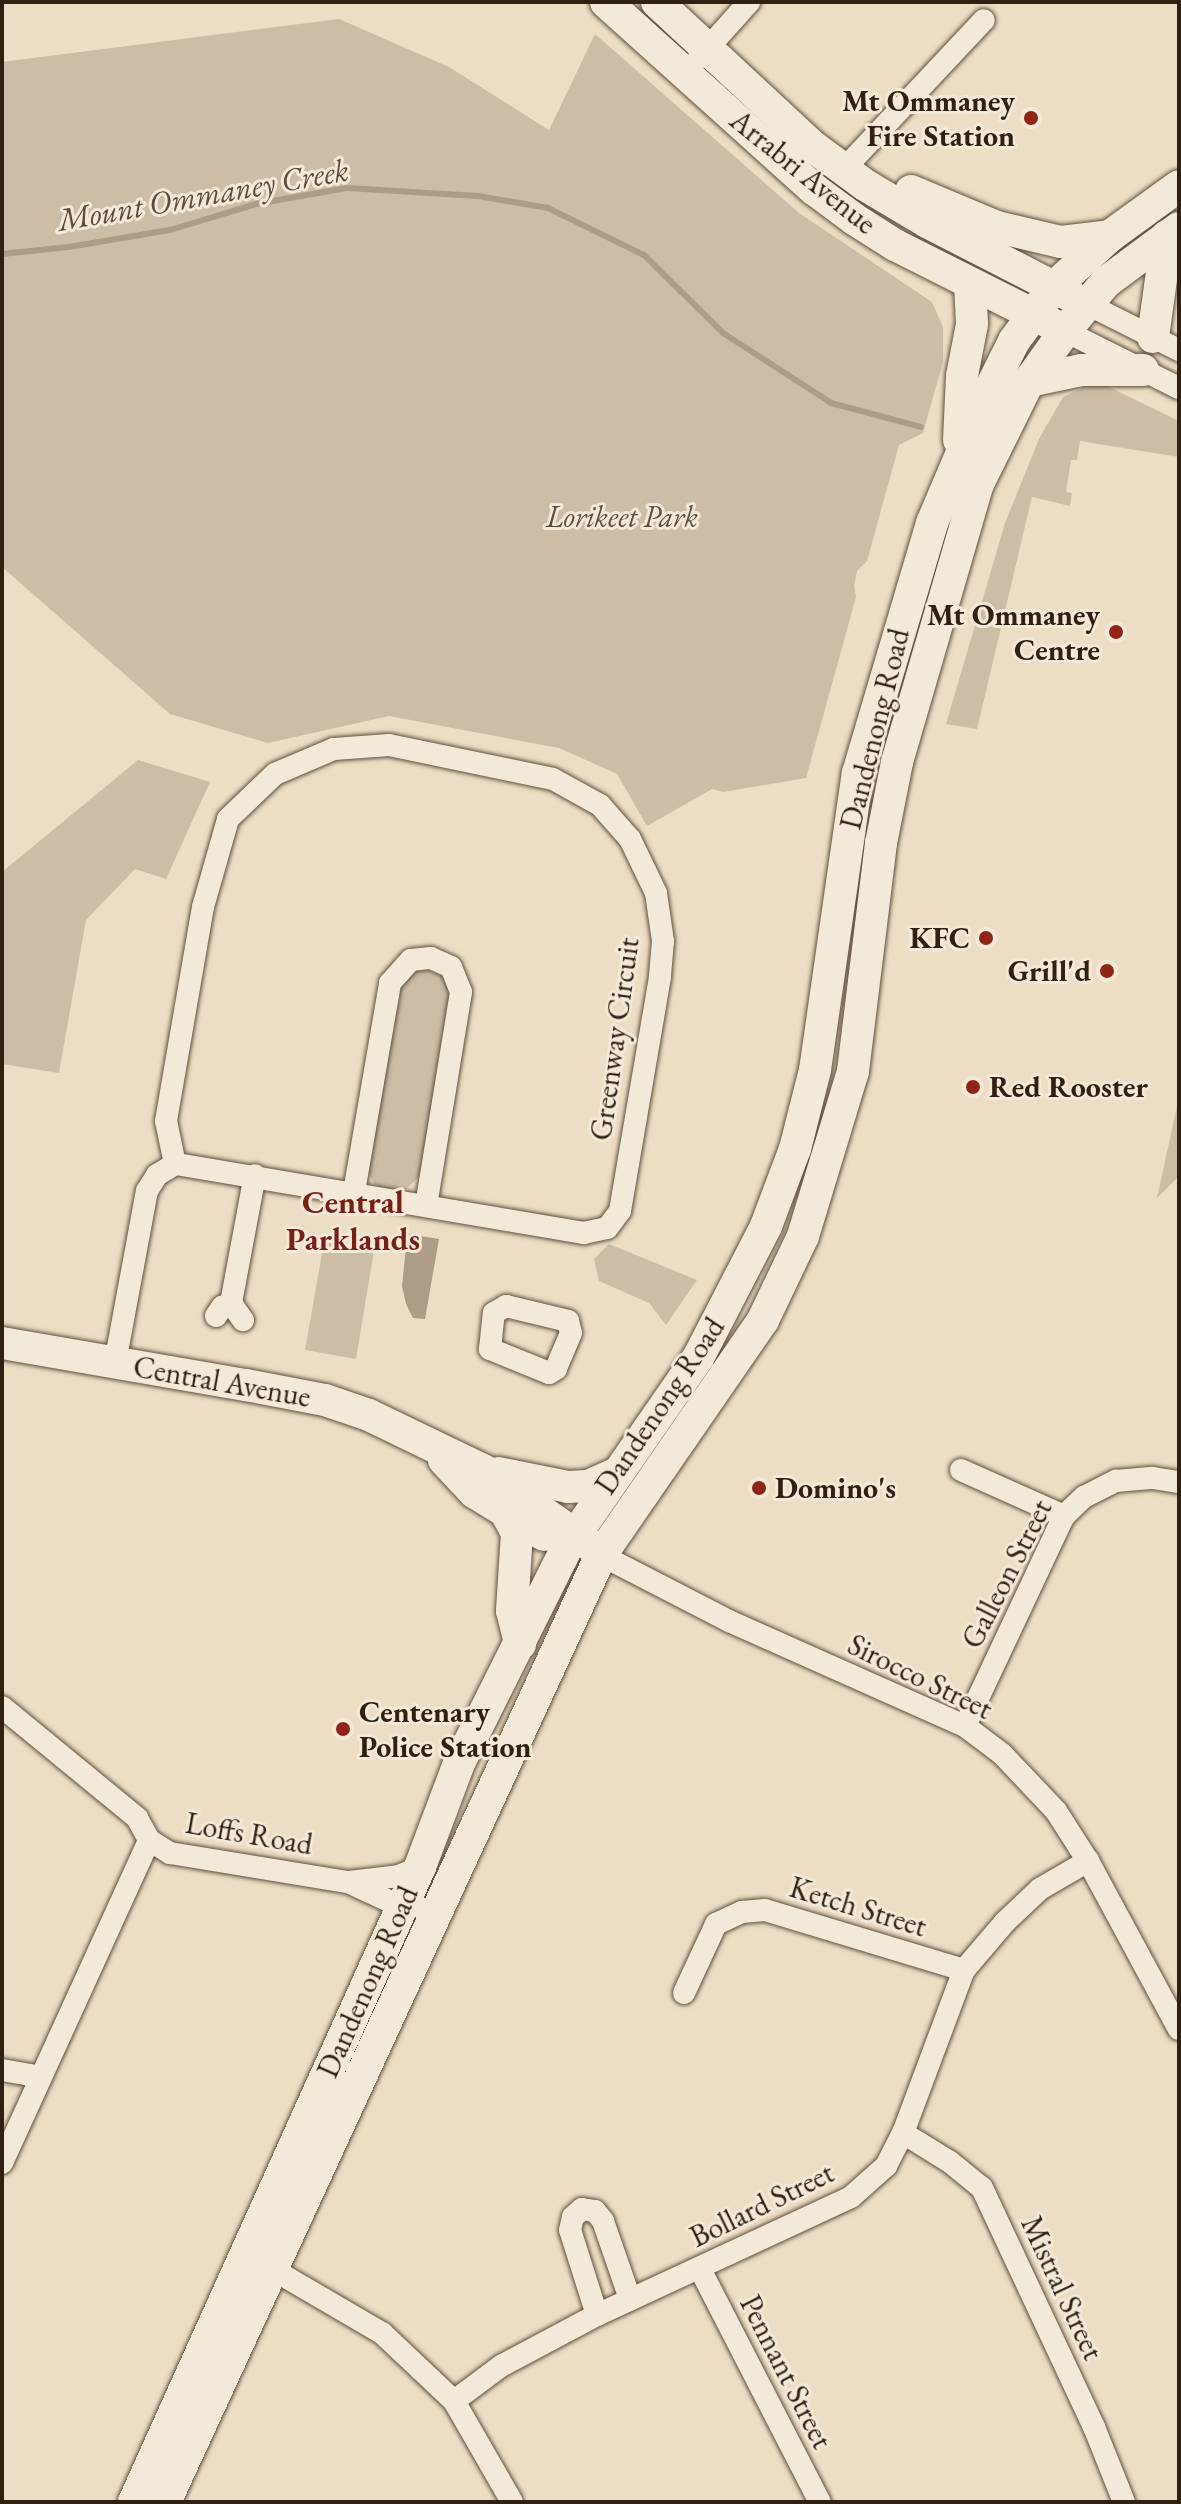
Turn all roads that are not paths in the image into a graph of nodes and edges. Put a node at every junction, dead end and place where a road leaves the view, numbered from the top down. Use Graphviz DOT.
graph roads {
  1 [pos="606,2"];
  2 [pos="657,2"];
  3 [pos="749,2"];
  4 [pos="984,20"];
  5 [pos="708,49"];
  6 [pos="685,73"];
  7 [pos="855,177"];
  8 [pos="1179,186"];
  9 [pos="1173,232"];
  10 [pos="1110,236"];
  11 [pos="970,283"];
  12 [pos="1054,287"];
  13 [pos="1100,310"];
  14 [pos="1032,314"];
  15 [pos="1065,331"];
  16 [pos="1166,344"];
  17 [pos="1143,370"];
  18 [pos="1029,381"];
  19 [pos="1179,388"];
  20 [pos="958,460"];
  21 [pos="175,1164"];
  22 [pos="255,1175"];
  23 [pos="354,1192"];
  24 [pos="426,1205"];
  25 [pos="230,1313"];
  26 [pos="2,1343"];
  27 [pos="115,1363"];
  28 [pos="434,1449"];
  29 [pos="483,1470"];
  30 [pos="961,1470"];
  31 [pos="615,1474"];
  32 [pos="1179,1482"];
  33 [pos="506,1513"];
  34 [pos="1064,1516"];
  35 [pos="571,1540"];
  36 [pos="601,1555"];
  37 [pos="520,1644"];
  38 [pos="2,1707"];
  39 [pos="965,1726"];
  40 [pos="149,1840"];
  41 [pos="1088,1861"];
  42 [pos="420,1867"];
  43 [pos="348,1882"];
  44 [pos="437,1906"];
  45 [pos="402,1907"];
  46 [pos="964,1970"];
  47 [pos="684,1993"];
  48 [pos="1179,2029"];
  49 [pos="2,2070"];
  50 [pos="40,2077"];
  51 [pos="903,2133"];
  52 [pos="2,2163"];
  53 [pos="258,2261"];
  54 [pos="700,2269"];
  55 [pos="630,2299"];
  56 [pos="597,2315"];
  57 [pos="454,2401"];
  58 [pos="134,2502"];
  59 [pos="165,2502"];
  60 [pos="512,2502"];
  61 [pos="820,2502"];
  62 [pos="1124,2502"];
  1 -- 6 [label="main road, Arrabri Avenue"];
  2 -- 5 [label="main road, Arrabri Avenue"];
  3 -- 5 [label="street"];
  4 -- 7 [label="street"];
  5 -- 6 [label="street"];
  5 -- 7 [label="main road, Arrabri Avenue"];
  6 -- 11 [label="main road, Arrabri Avenue"];
  7 -- 10 [label="main road"];
  7 -- 12 [label="main road, Arrabri Avenue"];
  8 -- 10 [label="main road, Dandenong Road"];
  9 -- 13 [label="main road, Dandenong Road"];
  9 -- 16 [label="main road"];
  10 -- 12 [label="main road, Dandenong Road"];
  11 -- 14 [label="main road, Arrabri Avenue"];
  11 -- 20 [label="main road"];
  12 -- 13 [label="main road, Arrabri Avenue"];
  12 -- 14 [label="main road, Dandenong Road"];
  13 -- 15 [label="main road, Dandenong Road"];
  13 -- 16 [label="street"];
  14 -- 15 [label="main road, Arrabri Avenue"];
  14 -- 20 [label="main road, Dandenong Road"];
  15 -- 17 [label="street"];
  15 -- 18 [label="main road, Dandenong Road"];
  17 -- 18 [label="main road"];
  17 -- 19 [label="street"];
  18 -- 36 [label="main road, Dandenong Road"];
  20 -- 31 [label="main road, Dandenong Road"];
  21 -- 22 [label="street, Greenway Circuit"];
  21 -- 24 [label="street, Greenway Circuit"];
  21 -- 27 [label="street"];
  22 -- 23 [label="street, Greenway Circuit"];
  22 -- 25 [label="street"];
  23 -- 24 [label="street, Greenway Circuit"];
  23 -- 24 [label="street"];
  26 -- 27 [label="main road, Central Avenue"];
  27 -- 28 [label="main road, Central Avenue"];
  28 -- 29 [label="main road, Central Avenue"];
  28 -- 33 [label="main road, Central Avenue"];
  29 -- 31 [label="main road, Central Avenue"];
  29 -- 35 [label="main road, Central Avenue"];
  30 -- 34 [label="street"];
  31 -- 35 [label="main road, Dandenong Road"];
  32 -- 34 [label="street, Galleon Street"];
  33 -- 35 [label="main road, Central Avenue"];
  33 -- 37 [label="main road"];
  34 -- 39 [label="street, Galleon Street"];
  35 -- 36 [label="main road, Central Avenue"];
  35 -- 37 [label="main road, Dandenong Road"];
  36 -- 39 [label="street, Sirocco Street"];
  36 -- 44 [label="main road, Dandenong Road"];
  37 -- 42 [label="main road, Dandenong Road"];
  38 -- 40 [label="street, Loffs Road"];
  39 -- 41 [label="street, Sirocco Street"];
  40 -- 43 [label="street, Loffs Road"];
  40 -- 50 [label="street"];
  41 -- 46 [label="street, Bollard Street"];
  41 -- 48 [label="street, Sirocco Street"];
  42 -- 43 [label="street, Loffs Road"];
  42 -- 45 [label="main road, Dandenong Road"];
  43 -- 45 [label="street, Loffs Road"];
  44 -- 45 [label="street, Loffs Road"];
  44 -- 53 [label="main road, Dandenong Road"];
  45 -- 53 [label="main road, Dandenong Road"];
  46 -- 47 [label="street, Ketch Street"];
  46 -- 51 [label="street, Bollard Street"];
  49 -- 50 [label="street"];
  50 -- 52 [label="street"];
  51 -- 54 [label="street, Bollard Street"];
  51 -- 62 [label="street, Mistral Street"];
  53 -- 57 [label="street"];
  53 -- 58 [label="main road, Dandenong Road"];
  53 -- 59 [label="main road, Dandenong Road"];
  54 -- 55 [label="street, Bollard Street"];
  54 -- 61 [label="street, Pennant Street"];
  55 -- 56 [label="street, Bollard Street"];
  55 -- 56 [label="street"];
  56 -- 57 [label="street, Bollard Street"];
  57 -- 60 [label="street"];
}
